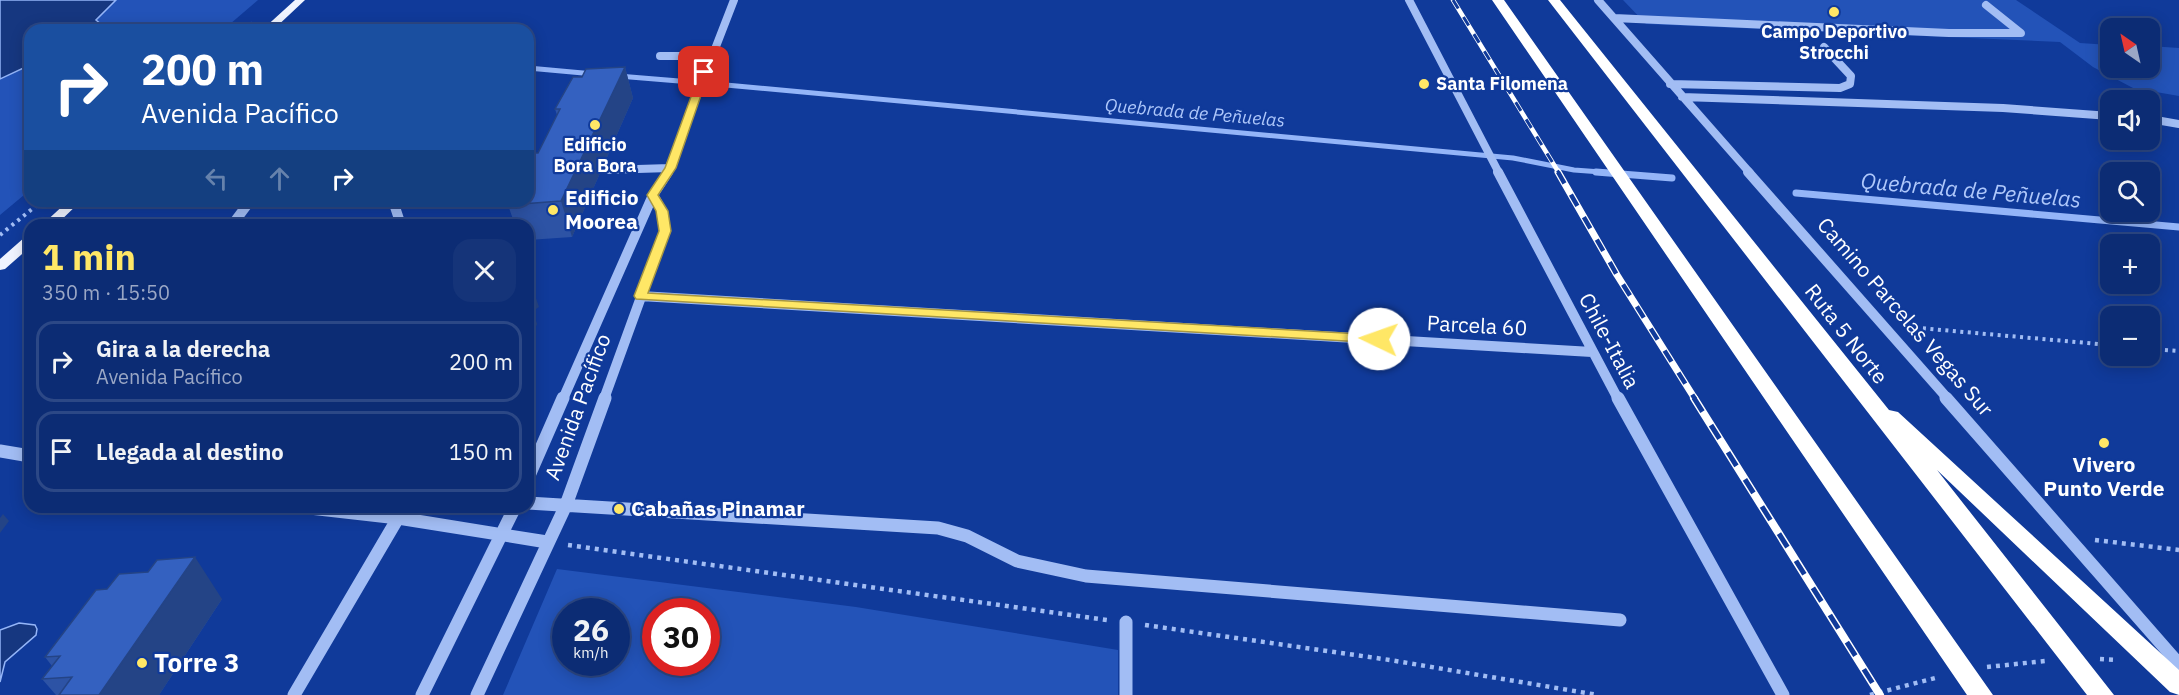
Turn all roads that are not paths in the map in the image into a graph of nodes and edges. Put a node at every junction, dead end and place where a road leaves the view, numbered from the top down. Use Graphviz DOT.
graph roads {
  1 [pos="300,0"];
  2 [pos="734,0"];
  3 [pos="1409,0"];
  4 [pos="1498,0"];
  5 [pos="1554,0"];
  6 [pos="1598,0"];
  7 [pos="1986,5"];
  8 [pos="1614,18"];
  9 [pos="274,24"];
  10 [pos="1824,47"];
  11 [pos="660,56"];
  12 [pos="710,56"];
  13 [pos="1670,84"];
  14 [pos="1682,96"];
  15 [pos="2100,115"];
  16 [pos="2160,121"];
  17 [pos="2179,124"];
  18 [pos="670,168"];
  19 [pos="605,170"];
  20 [pos="653,195"];
  21 [pos="68,207"];
  22 [pos="55,219"];
  23 [pos="24,245"];
  24 [pos="0,267"];
  25 [pos="640,296"];
  26 [pos="1592,352"];
  27 [pos="1846,374"];
  28 [pos="0,451"];
  29 [pos="24,455"];
  30 [pos="534,464"];
  31 [pos="534,503"];
  32 [pos="566,505"];
  33 [pos="354,513"];
  34 [pos="513,513"];
  35 [pos="398,518"];
  36 [pos="503,536"];
  37 [pos="547,542"];
  38 [pos="1620,620"];
  39 [pos="1126,622"];
  40 [pos="2179,664"];
  41 [pos="2179,685"];
  42 [pos="294,695"];
  43 [pos="422,695"];
  44 [pos="477,695"];
  45 [pos="1126,695"];
  46 [pos="1783,695"];
  47 [pos="1981,695"];
  48 [pos="2102,695"];
  1 -- 9 [label="main road"];
  2 -- 12 [label="street, Avenida Pacífico"];
  3 -- 26 [label="street, Chile-Italia"];
  4 -- 47 [label="highway"];
  5 -- 27 [label="highway, Ruta 5 Norte"];
  6 -- 8 [label="street, Camino Parcelas Vegas Sur"];
  7 -- 8 [label="street"];
  8 -- 13 [label="street, Camino Parcelas Vegas Sur"];
  10 -- 13 [label="street"];
  11 -- 12 [label="street"];
  12 -- 18 [label="street, Avenida Pacífico"];
  13 -- 14 [label="street, Camino Parcelas Vegas Sur"];
  14 -- 15 [label="street"];
  14 -- 40 [label="street, Camino Parcelas Vegas Sur"];
  16 -- 17 [label="street"];
  18 -- 19 [label="street"];
  18 -- 20 [label="street, Avenida Pacífico"];
  20 -- 25 [label="street, Avenida Pacífico"];
  20 -- 30 [label="street, Avenida Pacífico"];
  21 -- 22 [label="main road"];
  23 -- 24 [label="main road"];
  25 -- 26 [label="street, Parcela 60"];
  25 -- 32 [label="street, Avenida Pacífico"];
  26 -- 46 [label="street, Chile-Italia"];
  27 -- 41 [label="highway"];
  27 -- 48 [label="highway, Ruta 5 Norte"];
  28 -- 29 [label="street"];
  31 -- 32 [label="street"];
  32 -- 37 [label="street, Avenida Pacífico"];
  32 -- 38 [label="street"];
  33 -- 35 [label="street"];
  34 -- 36 [label="street"];
  35 -- 36 [label="street"];
  35 -- 42 [label="street"];
  36 -- 37 [label="street"];
  36 -- 43 [label="street"];
  37 -- 44 [label="street, Avenida Pacífico"];
  39 -- 45 [label="street"];
}
